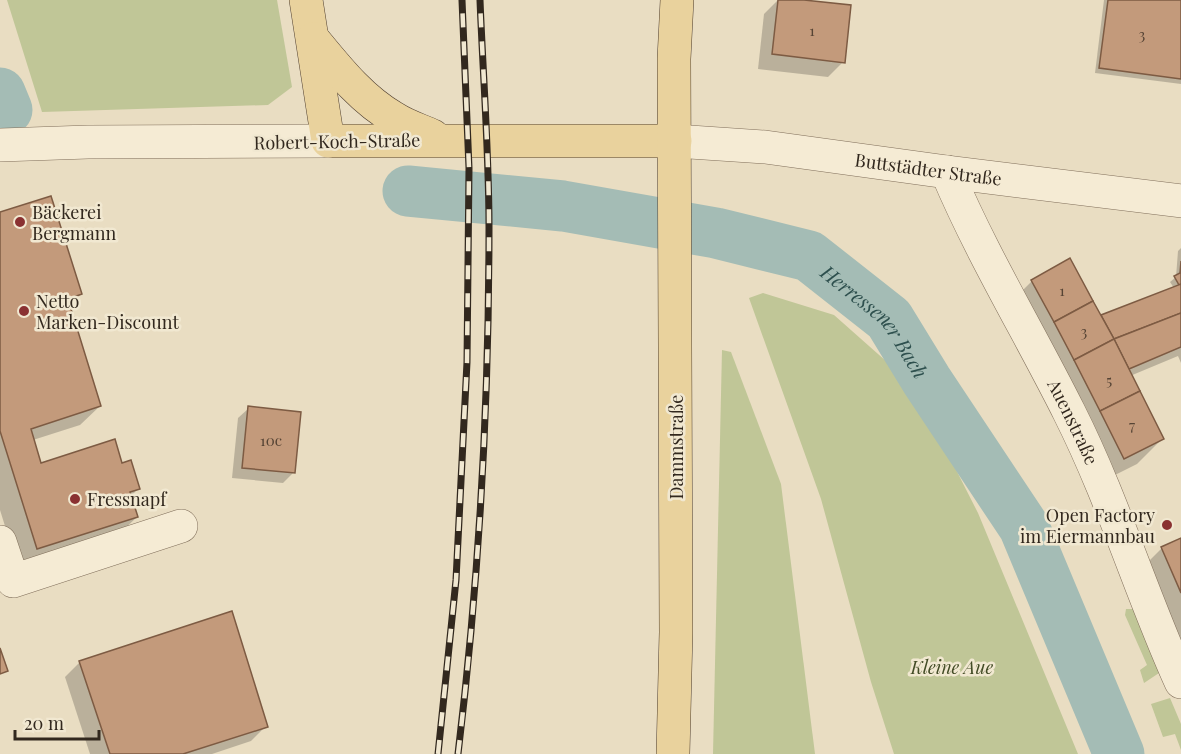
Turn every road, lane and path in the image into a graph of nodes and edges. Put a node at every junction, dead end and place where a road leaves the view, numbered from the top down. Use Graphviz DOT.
graph roads {
  1 [pos="306,0"];
  2 [pos="677,0"];
  3 [pos="313,39"];
  4 [pos="328,141"];
  5 [pos="443,141"];
  6 [pos="675,141"];
  7 [pos="0,145"];
  8 [pos="947,172"];
  9 [pos="1181,201"];
  10 [pos="182,526"];
  11 [pos="0,542"];
  12 [pos="1181,682"];
  13 [pos="673,754"];
  1 -- 3 [label="main road"];
  2 -- 6 [label="main road, Dammstraße"];
  3 -- 4 [label="main road"];
  3 -- 5 [label="main road"];
  4 -- 5 [label="main road, Robert-Koch-Straße"];
  4 -- 7 [label="street, Robert-Koch-Straße"];
  5 -- 6 [label="main road, Robert-Koch-Straße"];
  6 -- 8 [label="street, Buttstädter Straße"];
  6 -- 13 [label="main road, Dammstraße"];
  8 -- 9 [label="street, Buttstädter Straße"];
  8 -- 12 [label="street, Auenstraße"];
  10 -- 11 [label="street"];
}
